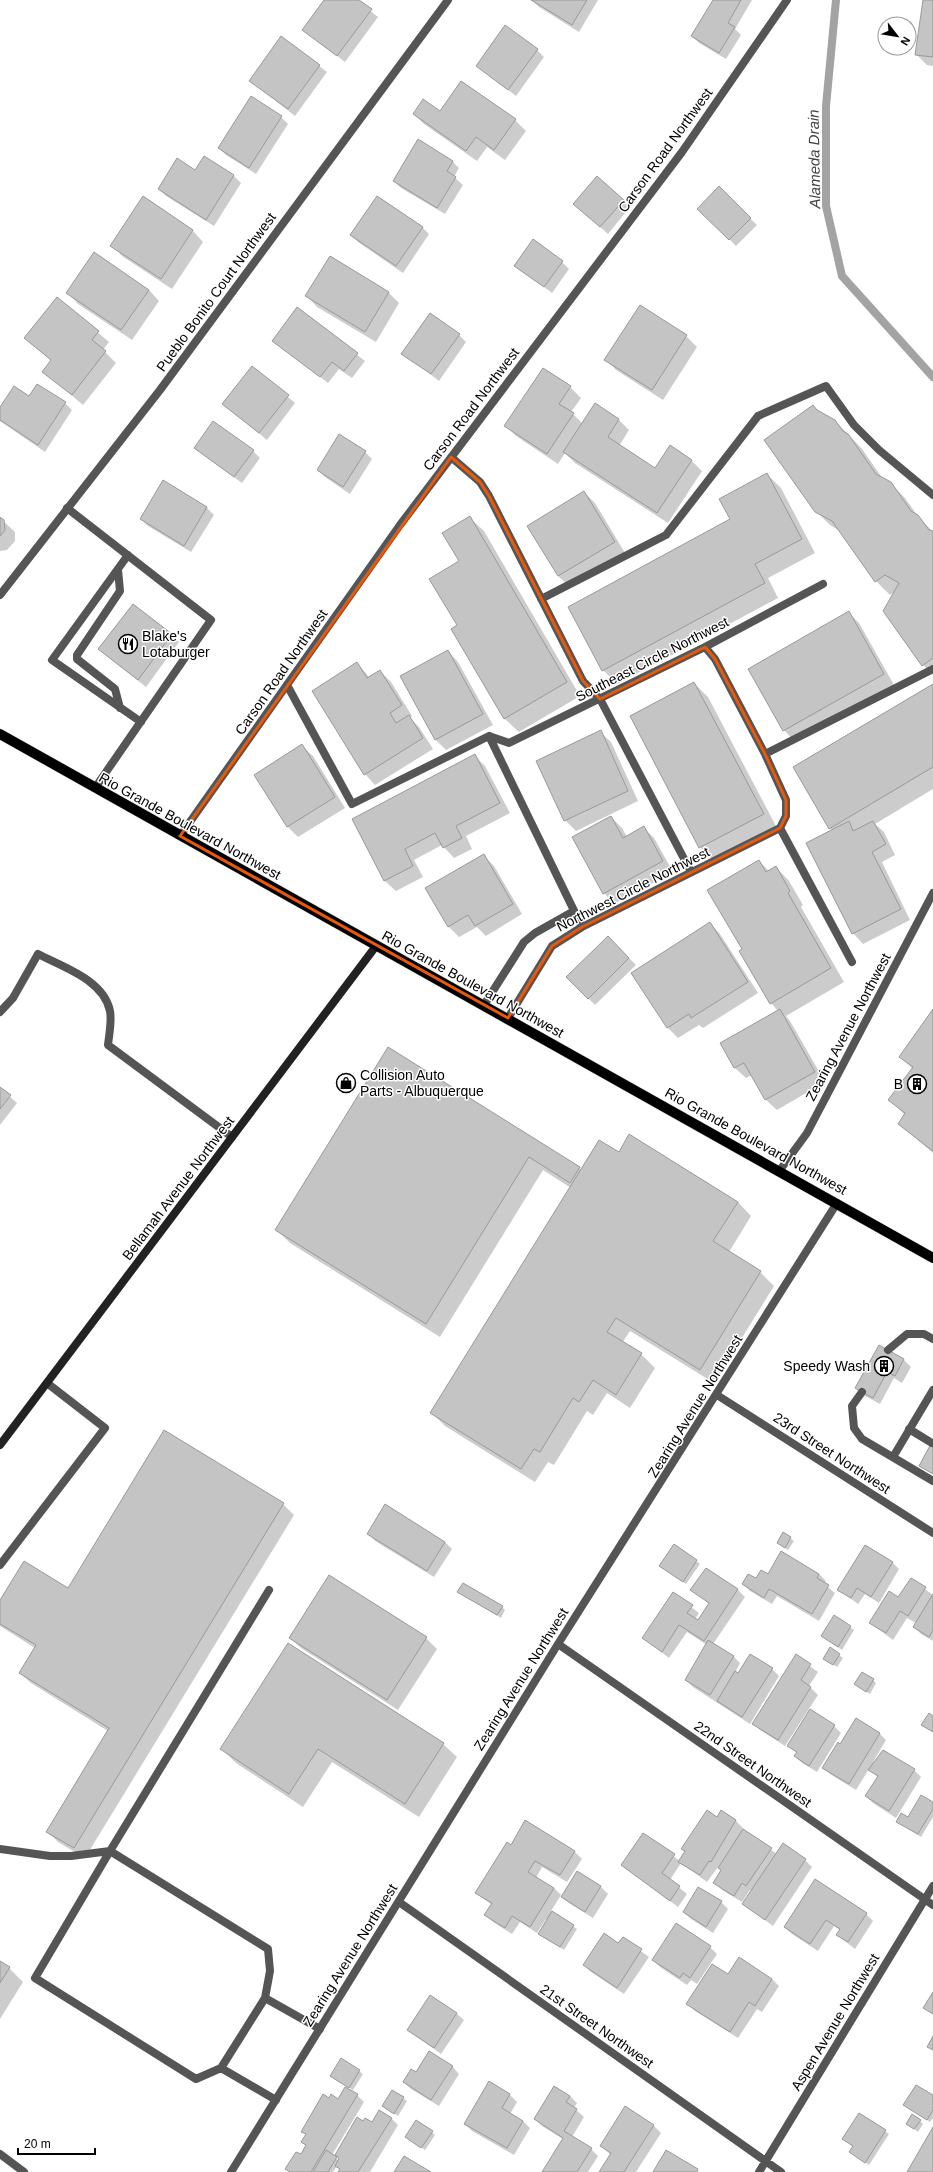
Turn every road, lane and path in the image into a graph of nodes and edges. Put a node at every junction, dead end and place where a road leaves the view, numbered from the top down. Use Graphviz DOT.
graph roads {
  1 [pos="448,0"];
  2 [pos="787,0"];
  3 [pos="451,458"];
  4 [pos="933,495"];
  5 [pos="67,508"];
  6 [pos="128,555"];
  7 [pos="118,570"];
  8 [pos="823,584"];
  9 [pos="0,595"];
  10 [pos="541,599"];
  11 [pos="705,647"];
  12 [pos="933,669"];
  13 [pos="288,685"];
  14 [pos="600,699"];
  15 [pos="120,708"];
  16 [pos="141,722"];
  17 [pos="0,734"];
  18 [pos="490,736"];
  19 [pos="765,754"];
  20 [pos="95,788"];
  21 [pos="780,828"];
  22 [pos="180,836"];
  23 [pos="691,872"];
  24 [pos="933,893"];
  25 [pos="574,911"];
  26 [pos="582,927"];
  27 [pos="376,946"];
  28 [pos="852,962"];
  29 [pos="484,1005"];
  30 [pos="0,1012"];
  31 [pos="508,1018"];
  32 [pos="232,1137"];
  33 [pos="780,1170"];
  34 [pos="838,1203"];
  35 [pos="933,1258"];
  36 [pos="933,1339"];
  37 [pos="888,1350"];
  38 [pos="47,1383"];
  39 [pos="933,1390"];
  40 [pos="862,1392"];
  41 [pos="717,1395"];
  42 [pos="909,1429"];
  43 [pos="932,1443"];
  44 [pos="0,1445"];
  45 [pos="893,1457"];
  46 [pos="933,1481"];
  47 [pos="933,1533"];
  48 [pos="0,1565"];
  49 [pos="268,1590"];
  50 [pos="558,1644"];
  51 [pos="0,1849"];
  52 [pos="110,1851"];
  53 [pos="933,1886"];
  54 [pos="925,1899"];
  55 [pos="398,1902"];
  56 [pos="933,1905"];
  57 [pos="265,1998"];
  58 [pos="320,2029"];
  59 [pos="221,2068"];
  60 [pos="276,2100"];
  61 [pos="0,2154"];
  62 [pos="766,2161"];
  63 [pos="234,2171"];
  64 [pos="24,2172"];
  65 [pos="759,2172"];
  66 [pos="781,2172"];
  1 -- 5 [label="street, Pueblo Bonito Court Northwest"];
  2 -- 3 [label="street, Carson Road Northwest"];
  3 -- 10 [label="street"];
  3 -- 13 [label="street, Carson Road Northwest"];
  4 -- 10 [label="street"];
  5 -- 6 [label="street"];
  5 -- 9 [label="street, Pueblo Bonito Court Northwest"];
  6 -- 7 [label="street"];
  6 -- 16 [label="street"];
  7 -- 15 [label="street"];
  7 -- 15 [label="street"];
  8 -- 11 [label="street, Southeast Circle Northwest"];
  10 -- 14 [label="street"];
  11 -- 14 [label="street, Southeast Circle Northwest"];
  11 -- 19 [label="street"];
  12 -- 19 [label="street"];
  13 -- 18 [label="street"];
  13 -- 22 [label="street, Carson Road Northwest"];
  14 -- 18 [label="street, Southeast Circle Northwest"];
  14 -- 23 [label="street"];
  15 -- 16 [label="street"];
  16 -- 20 [label="street"];
  17 -- 20 [label="main road, Rio Grande Boulevard Northwest"];
  18 -- 25 [label="street"];
  19 -- 21 [label="street"];
  20 -- 22 [label="main road, Rio Grande Boulevard Northwest"];
  21 -- 23 [label="street, Northwest Circle Northwest"];
  21 -- 28 [label="street"];
  22 -- 27 [label="main road, Rio Grande Boulevard Northwest"];
  23 -- 26 [label="street, Northwest Circle Northwest"];
  24 -- 33 [label="street, Zearing Avenue Northwest"];
  25 -- 26 [label="street"];
  25 -- 29 [label="street, Northwest Circle Northwest"];
  26 -- 31 [label="street, Northwest Circle Northwest"];
  27 -- 29 [label="main road, Rio Grande Boulevard Northwest"];
  27 -- 32 [label="street, Bellamah Avenue Northwest"];
  29 -- 31 [label="main road, Rio Grande Boulevard Northwest"];
  30 -- 32 [label="street"];
  31 -- 33 [label="main road, Rio Grande Boulevard Northwest"];
  32 -- 38 [label="street, Bellamah Avenue Northwest"];
  33 -- 34 [label="main road, Rio Grande Boulevard Northwest"];
  34 -- 35 [label="main road, Rio Grande Boulevard Northwest"];
  34 -- 41 [label="street, Zearing Avenue Northwest"];
  36 -- 37 [label="street"];
  38 -- 44 [label="street, Bellamah Avenue Northwest"];
  38 -- 48 [label="street"];
  39 -- 42 [label="street"];
  40 -- 45 [label="street"];
  41 -- 47 [label="street, 23rd Street Northwest"];
  41 -- 50 [label="street, Zearing Avenue Northwest"];
  42 -- 43 [label="street"];
  42 -- 45 [label="street"];
  45 -- 46 [label="street"];
  49 -- 52 [label="street"];
  50 -- 54 [label="street, 22nd Street Northwest"];
  50 -- 55 [label="street, Zearing Avenue Northwest"];
  51 -- 52 [label="street"];
  52 -- 57 [label="street"];
  52 -- 59 [label="street"];
  53 -- 54 [label="street, Aspen Avenue Northwest"];
  54 -- 56 [label="street, 22nd Street Northwest"];
  54 -- 62 [label="street, Aspen Avenue Northwest"];
  55 -- 58 [label="street, Zearing Avenue Northwest"];
  55 -- 62 [label="street, 21st Street Northwest"];
  57 -- 58 [label="street"];
  57 -- 59 [label="street"];
  58 -- 60 [label="street, Zearing Avenue Northwest"];
  59 -- 60 [label="street"];
  60 -- 63 [label="street, Zearing Avenue Northwest"];
  61 -- 64 [label="street"];
  62 -- 65 [label="street, Aspen Avenue Northwest"];
  62 -- 66 [label="street, 21st Street Northwest"];
}
